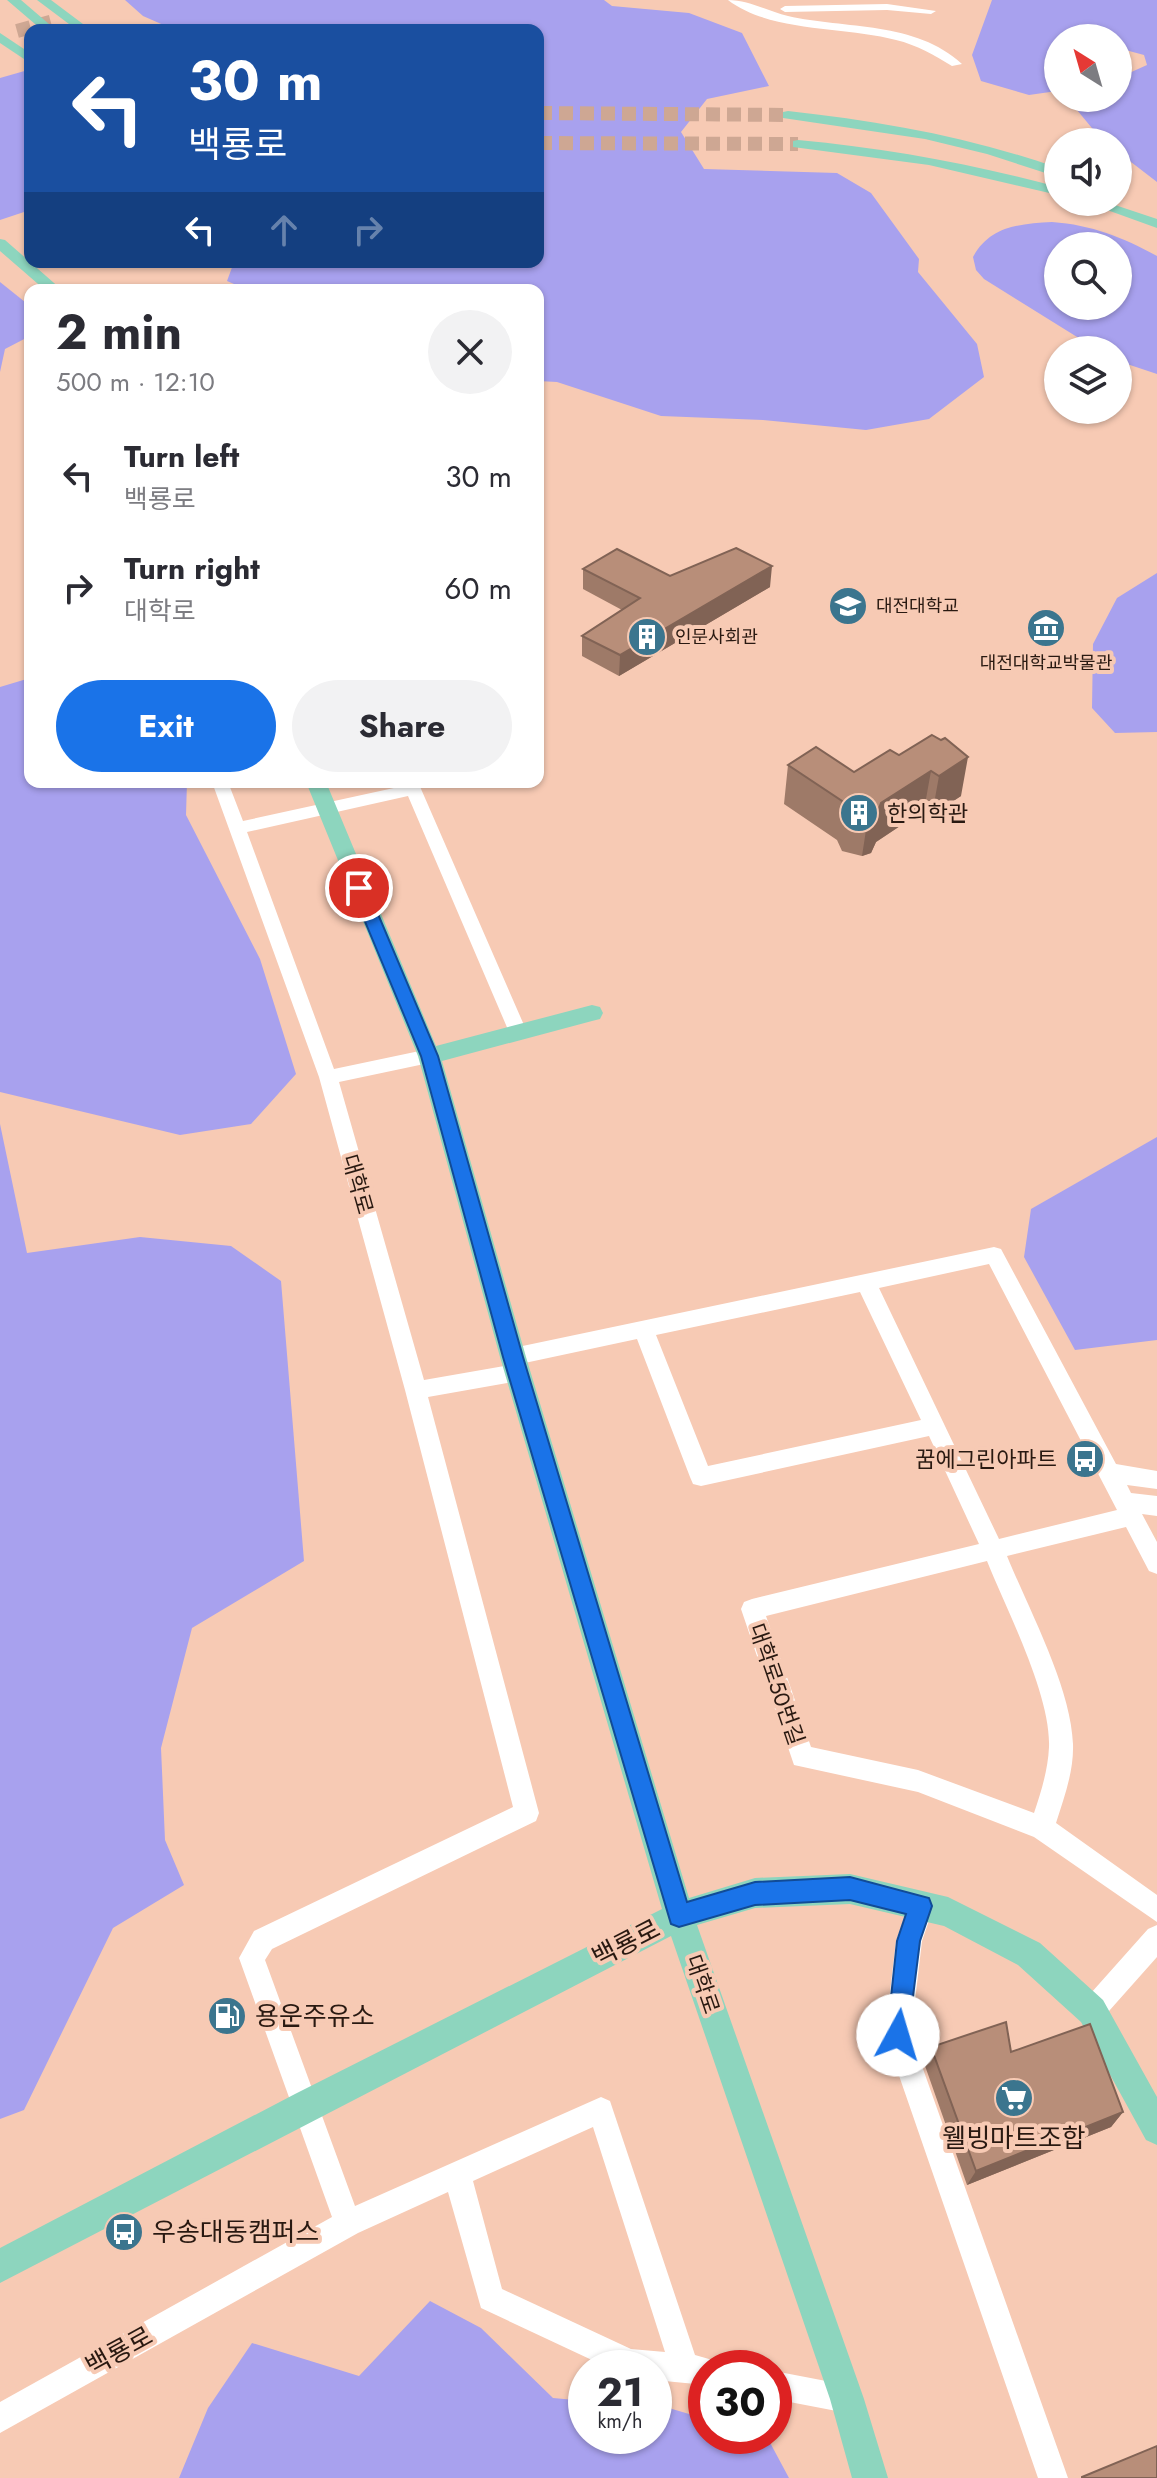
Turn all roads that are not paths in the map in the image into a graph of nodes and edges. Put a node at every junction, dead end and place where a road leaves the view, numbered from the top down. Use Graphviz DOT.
graph roads {
  1 [pos="13,0"];
  2 [pos="43,0"];
  3 [pos="733,0"];
  4 [pos="757,10"];
  5 [pos="931,11"];
  6 [pos="57,23"];
  7 [pos="17,31"];
  8 [pos="0,36"];
  9 [pos="24,54"];
  10 [pos="956,64"];
  11 [pos="788,115"];
  12 [pos="798,144"];
  13 [pos="1044,168"];
  14 [pos="1044,187"];
  15 [pos="1132,203"];
  16 [pos="1157,214"];
  17 [pos="1132,216"];
  18 [pos="1157,224"];
  19 [pos="0,243"];
  20 [pos="24,264"];
  21 [pos="29,268"];
  22 [pos="47,284"];
  23 [pos="222,788"];
  24 [pos="318,788"];
  25 [pos="404,788"];
  26 [pos="413,788"];
  27 [pos="326,808"];
  28 [pos="238,828"];
  29 [pos="592,1013"];
  30 [pos="518,1032"];
  31 [pos="429,1056"];
  32 [pos="328,1077"];
  33 [pos="866,1282"];
  34 [pos="644,1330"];
  35 [pos="516,1364"];
  36 [pos="416,1390"];
  37 [pos="933,1426"];
  38 [pos="1110,1473"];
  39 [pos="1157,1480"];
  40 [pos="1157,1506"];
  41 [pos="1128,1509"];
  42 [pos="993,1549"];
  43 [pos="1157,1564"];
  44 [pos="1042,1828"];
  45 [pos="921,1906"];
  46 [pos="1157,1910"];
  47 [pos="679,1916"];
  48 [pos="1157,1938"];
  49 [pos="1092,2011"];
  50 [pos="306,2105"];
  51 [pos="1157,2129"];
  52 [pos="457,2174"];
  53 [pos="348,2223"];
  54 [pos="0,2266"];
  55 [pos="688,2350"];
  56 [pos="688,2368"];
  57 [pos="792,2388"];
  58 [pos="847,2399"];
  59 [pos="0,2418"];
  60 [pos="870,2478"];
  61 [pos="1053,2478"];
  1 -- 6 [label="main road"];
  2 -- 6 [label="main road"];
  3 -- 4 [label="street"];
  4 -- 5 [label="street"];
  4 -- 10 [label="street"];
  7 -- 8 [label="main road"];
  8 -- 9 [label="main road"];
  11 -- 13 [label="main road"];
  12 -- 14 [label="main road"];
  15 -- 16 [label="main road"];
  17 -- 18 [label="main road"];
  19 -- 20 [label="main road"];
  21 -- 22 [label="main road"];
  23 -- 28 [label="street, 대학로"];
  24 -- 27 [label="main road, 대학로"];
  25 -- 27 [label="street"];
  26 -- 30 [label="street"];
  27 -- 28 [label="street"];
  27 -- 31 [label="main road, 대학로"];
  28 -- 32 [label="street, 대학로"];
  29 -- 30 [label="main road"];
  30 -- 31 [label="main road"];
  31 -- 32 [label="street"];
  31 -- 35 [label="main road, 대학로"];
  32 -- 36 [label="street, 대학로"];
  33 -- 34 [label="street"];
  33 -- 37 [label="street"];
  33 -- 38 [label="street"];
  34 -- 35 [label="street"];
  34 -- 37 [label="street"];
  35 -- 36 [label="street"];
  35 -- 47 [label="main road, 대학로"];
  36 -- 50 [label="street"];
  37 -- 42 [label="street"];
  38 -- 39 [label="street"];
  38 -- 41 [label="street"];
  40 -- 41 [label="street"];
  41 -- 42 [label="street, 대학로50번길"];
  41 -- 43 [label="street"];
  42 -- 44 [label="street"];
  42 -- 44 [label="street, 대학로50번길"];
  44 -- 46 [label="street, 대학로50번길"];
  45 -- 47 [label="main road, 백룡로"];
  45 -- 49 [label="main road, 백룡로"];
  45 -- 61 [label="street"];
  47 -- 50 [label="main road, 백룡로"];
  47 -- 58 [label="main road, 대학로"];
  48 -- 49 [label="street"];
  49 -- 51 [label="main road, 백룡로"];
  50 -- 53 [label="street"];
  50 -- 54 [label="main road, 백룡로"];
  52 -- 53 [label="street, 백룡로"];
  52 -- 55 [label="street, 백룡로"];
  52 -- 56 [label="street"];
  53 -- 59 [label="street, 백룡로"];
  57 -- 58 [label="street"];
  58 -- 60 [label="main road, 대학로"];
}
